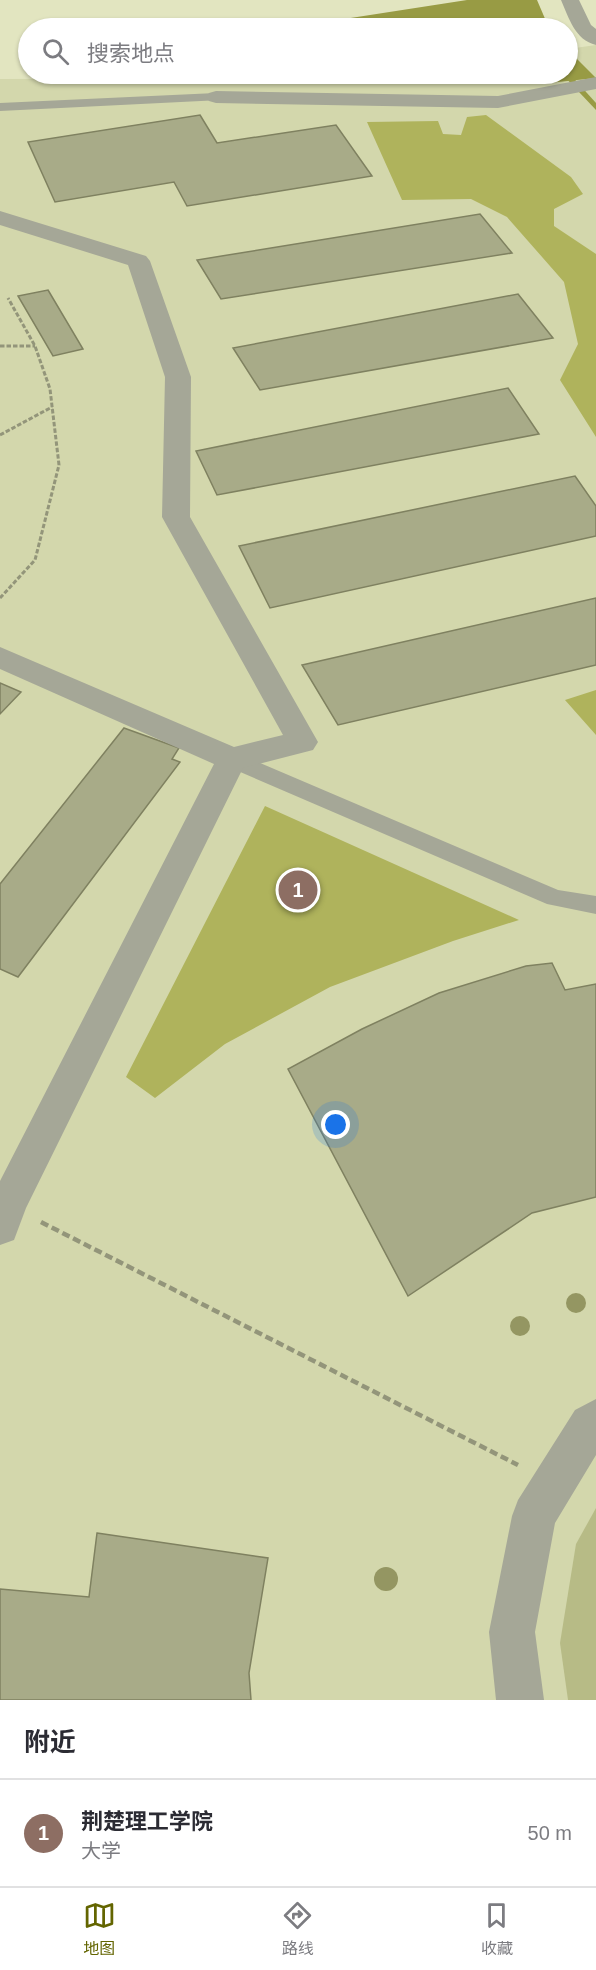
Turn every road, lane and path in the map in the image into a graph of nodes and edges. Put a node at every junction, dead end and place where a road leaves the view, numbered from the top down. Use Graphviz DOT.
graph roads {
  1 [pos="570,0"];
  2 [pos="596,39"];
  3 [pos="596,83"];
  4 [pos="216,97"];
  5 [pos="0,108"];
  6 [pos="0,218"];
  7 [pos="8,298"];
  8 [pos="0,346"];
  9 [pos="35,346"];
  10 [pos="52,406"];
  11 [pos="0,435"];
  12 [pos="0,598"];
  13 [pos="0,657"];
  14 [pos="232,759"];
  15 [pos="596,905"];
  16 [pos="4,1216"];
  17 [pos="596,1420"];
  18 [pos="554,1484"];
  19 [pos="520,1700"];
  1 -- 2 [label="street"];
  3 -- 4 [label="street"];
  4 -- 5 [label="lane"];
  6 -- 14 [label="street"];
  7 -- 9 [label="path"];
  8 -- 9 [label="path"];
  9 -- 10 [label="path"];
  10 -- 11 [label="path"];
  10 -- 12 [label="path"];
  13 -- 14 [label="street"];
  14 -- 15 [label="lane"];
  14 -- 16 [label="street"];
  16 -- 18 [label="path"];
  17 -- 18 [label="street"];
  18 -- 19 [label="street"];
}
